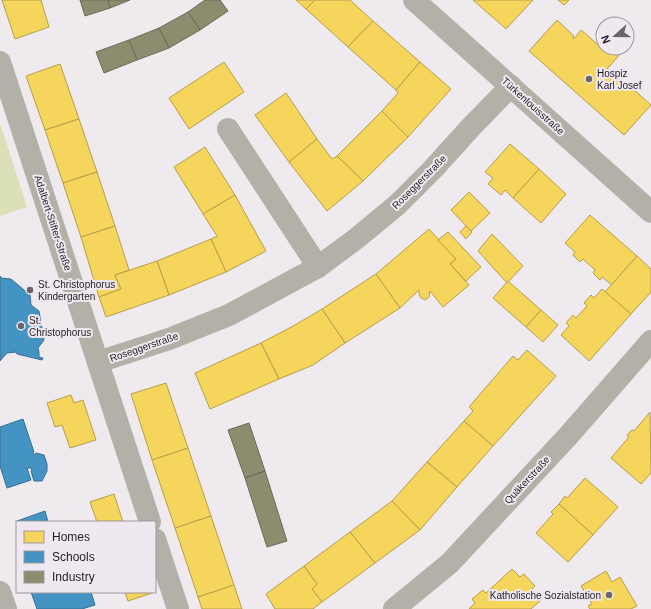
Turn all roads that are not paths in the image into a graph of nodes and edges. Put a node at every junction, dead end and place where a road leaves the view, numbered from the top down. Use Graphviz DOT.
graph roads {
  1 [pos="414,0"];
  2 [pos="0,62"];
  3 [pos="511,86"];
  4 [pos="228,129"];
  5 [pos="651,212"];
  6 [pos="318,267"];
  7 [pos="651,342"];
  8 [pos="98,362"];
  9 [pos="150,521"];
  10 [pos="156,542"];
  11 [pos="0,592"];
  12 [pos="6,609"];
  13 [pos="178,609"];
  14 [pos="394,609"];
  1 -- 3 [label="street, Türkenlouisstraße"];
  2 -- 8 [label="street, Adalbert-Stifter-Straße"];
  3 -- 5 [label="street, Türkenlouisstraße"];
  3 -- 6 [label="street, Roseggerstraße"];
  4 -- 6 [label="street"];
  6 -- 8 [label="street, Roseggerstraße"];
  7 -- 14 [label="street, Quäkerstraße"];
  8 -- 9 [label="street, Adalbert-Stifter-Straße"];
  10 -- 13 [label="street"];
  11 -- 12 [label="street"];
}
